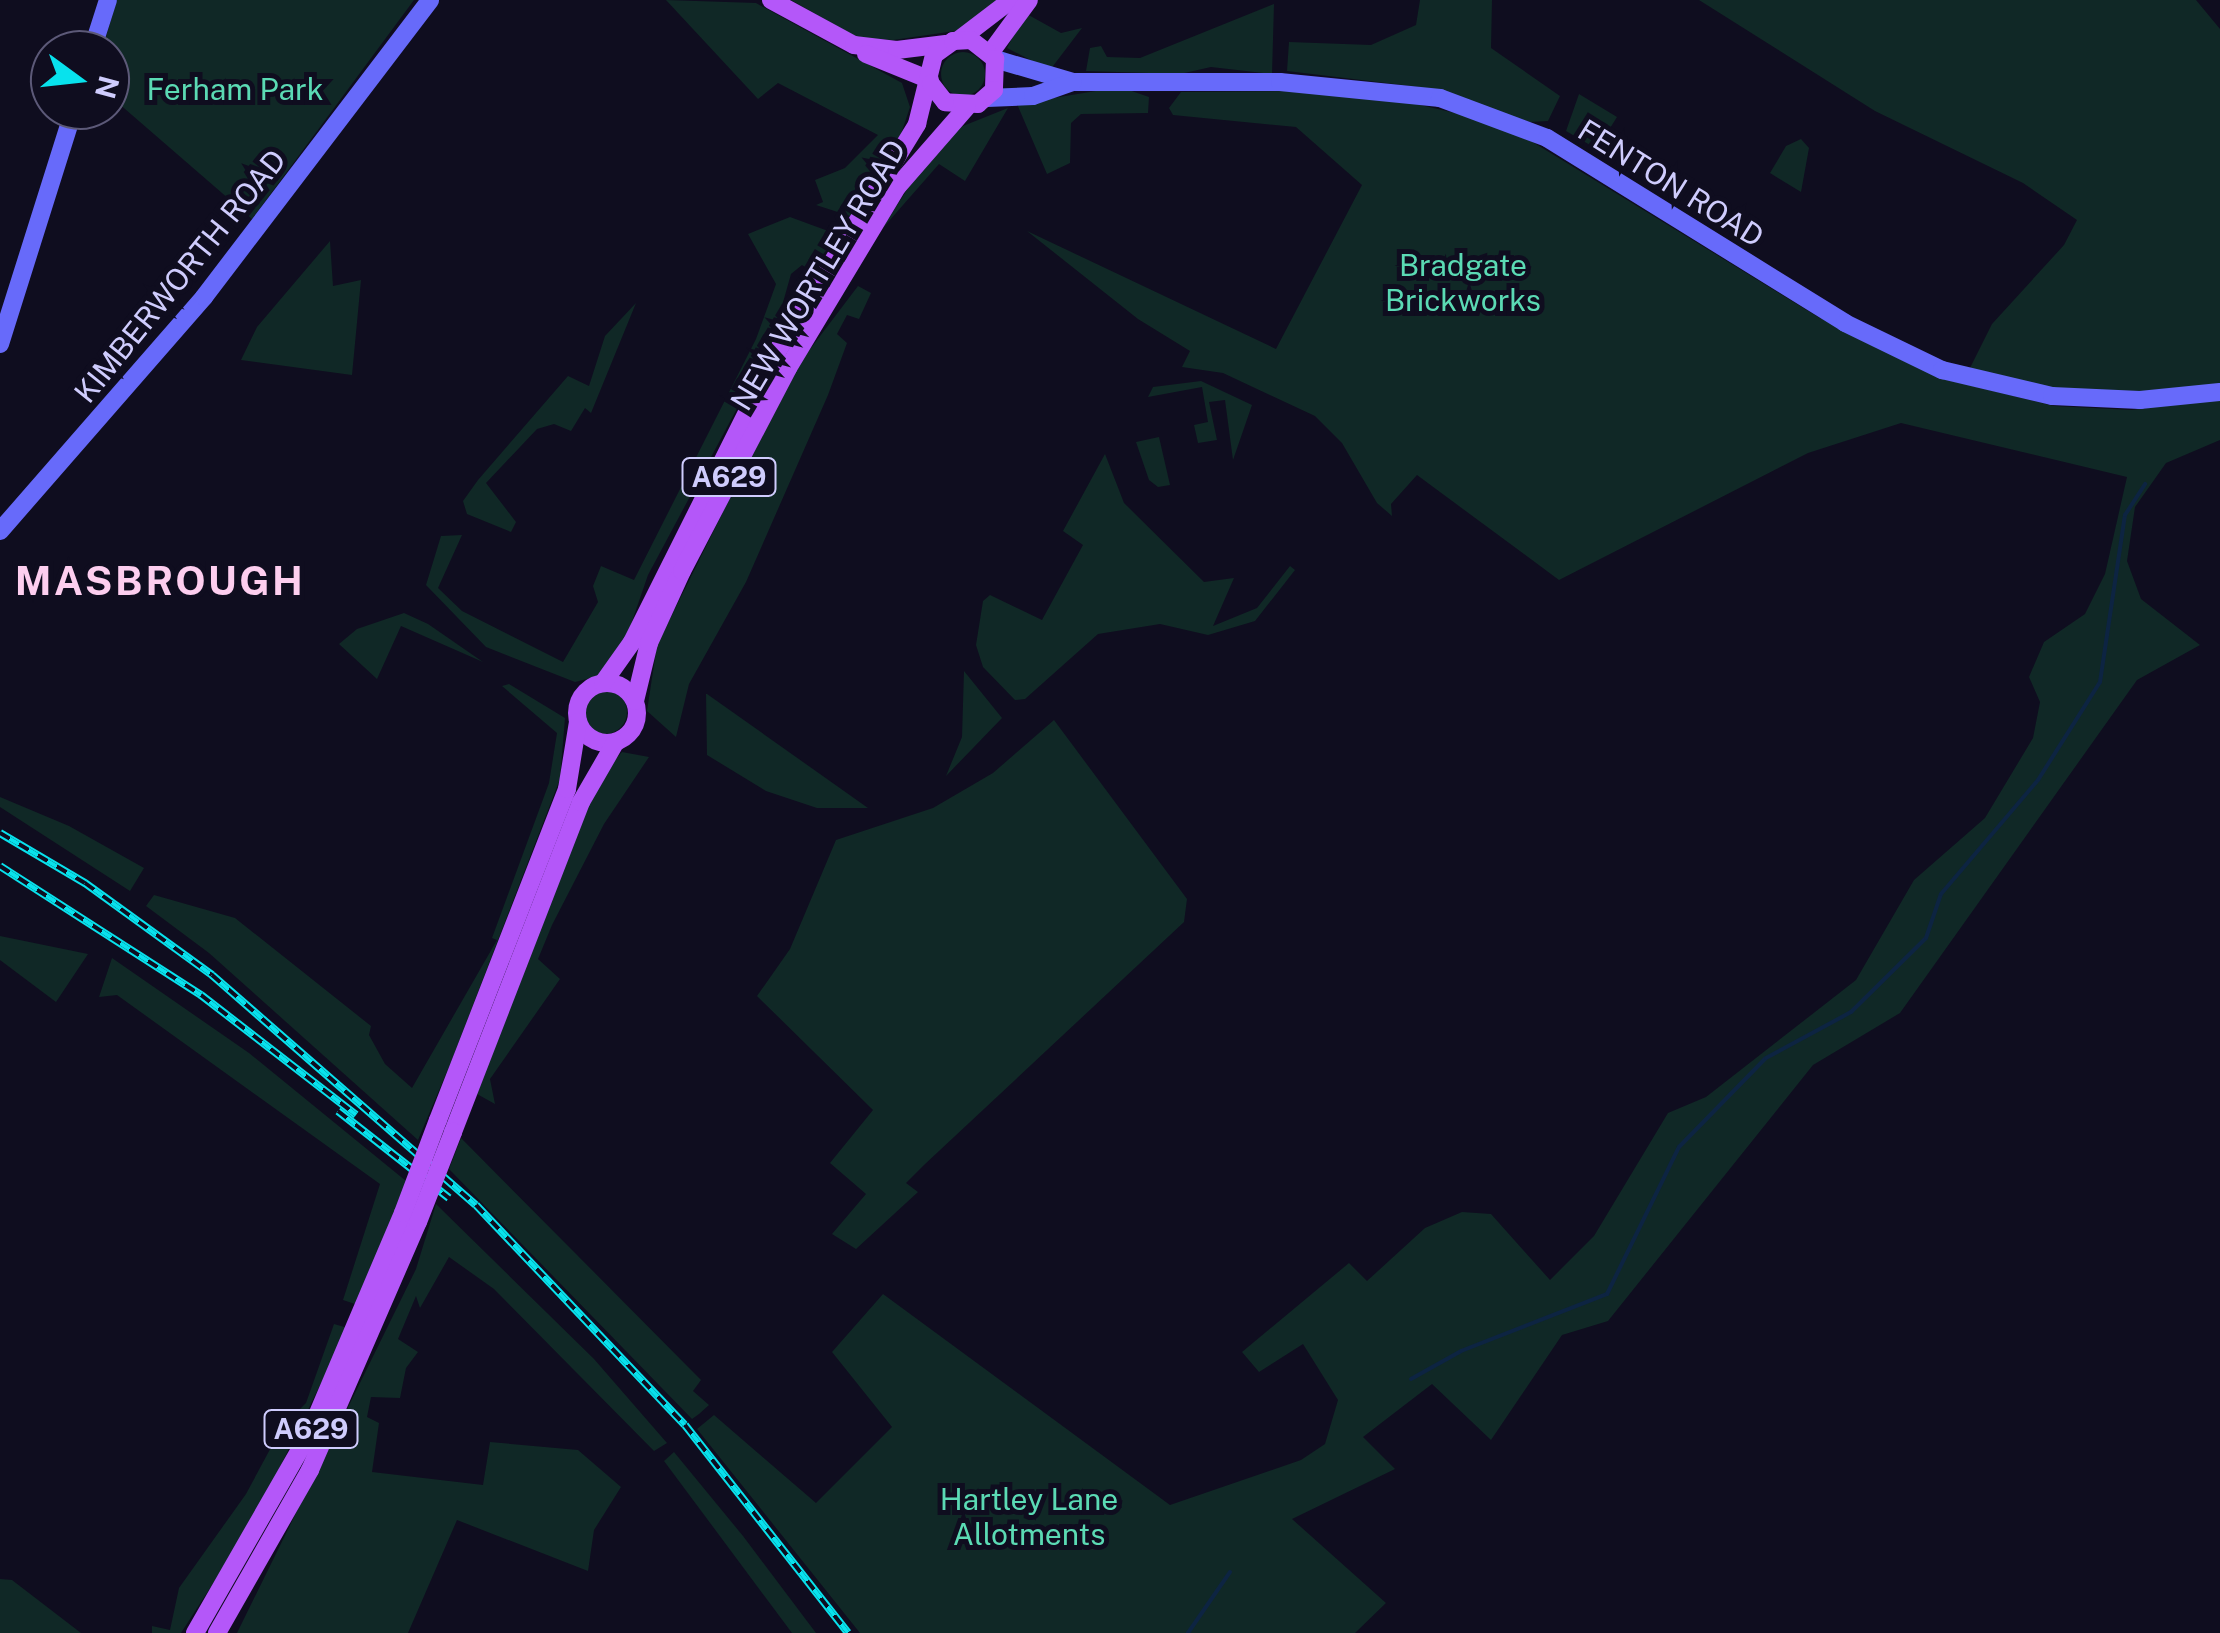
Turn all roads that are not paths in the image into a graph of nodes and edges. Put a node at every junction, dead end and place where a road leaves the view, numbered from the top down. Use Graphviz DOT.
graph roads {
  1 [pos="108,0"];
  2 [pos="430,0"];
  3 [pos="771,0"];
  4 [pos="1011,0"];
  5 [pos="1029,0"];
  6 [pos="98,30"];
  7 [pos="953,41"];
  8 [pos="854,44"];
  9 [pos="993,55"];
  10 [pos="931,82"];
  11 [pos="1073,82"];
  12 [pos="988,98"];
  13 [pos="967,108"];
  14 [pos="68,130"];
  15 [pos="890,184"];
  16 [pos="0,344"];
  17 [pos="2220,392"];
  18 [pos="0,531"];
  19 [pos="603,683"];
  20 [pos="636,701"];
  21 [pos="578,722"];
  22 [pos="614,743"];
  23 [pos="445,1126"];
  24 [pos="411,1217"];
  25 [pos="195,1633"];
  26 [pos="217,1633"];
  1 -- 6 [label="street"];
  2 -- 18 [label="street, KIMBERWORTH ROAD"];
  3 -- 8 [label="main road"];
  4 -- 7 [label="main road, A629"];
  5 -- 9 [label="main road"];
  7 -- 8 [label="main road"];
  7 -- 9 [label="main road"];
  7 -- 10 [label="main road, A629"];
  8 -- 10 [label="main road"];
  9 -- 11 [label="street, FENTON ROAD"];
  9 -- 12 [label="main road"];
  10 -- 13 [label="main road"];
  10 -- 15 [label="main road, NEW WORTLEY ROAD / A629"];
  11 -- 12 [label="street, FENTON ROAD"];
  11 -- 17 [label="street, FENTON ROAD"];
  12 -- 13 [label="main road, A629"];
  13 -- 15 [label="main road, NEW WORTLEY ROAD / A629"];
  14 -- 16 [label="street"];
  15 -- 19 [label="main road, NEW WORTLEY ROAD / A629"];
  15 -- 20 [label="main road, NEW WORTLEY ROAD / A629"];
  19 -- 20 [label="main road"];
  19 -- 21 [label="main road, A629"];
  20 -- 22 [label="main road, A629"];
  21 -- 22 [label="main road"];
  21 -- 23 [label="main road, A629"];
  22 -- 23 [label="main road, A629"];
  23 -- 24 [label="main road, A629, bridge"];
  24 -- 25 [label="main road, A629"];
  24 -- 26 [label="main road, A629"];
}
